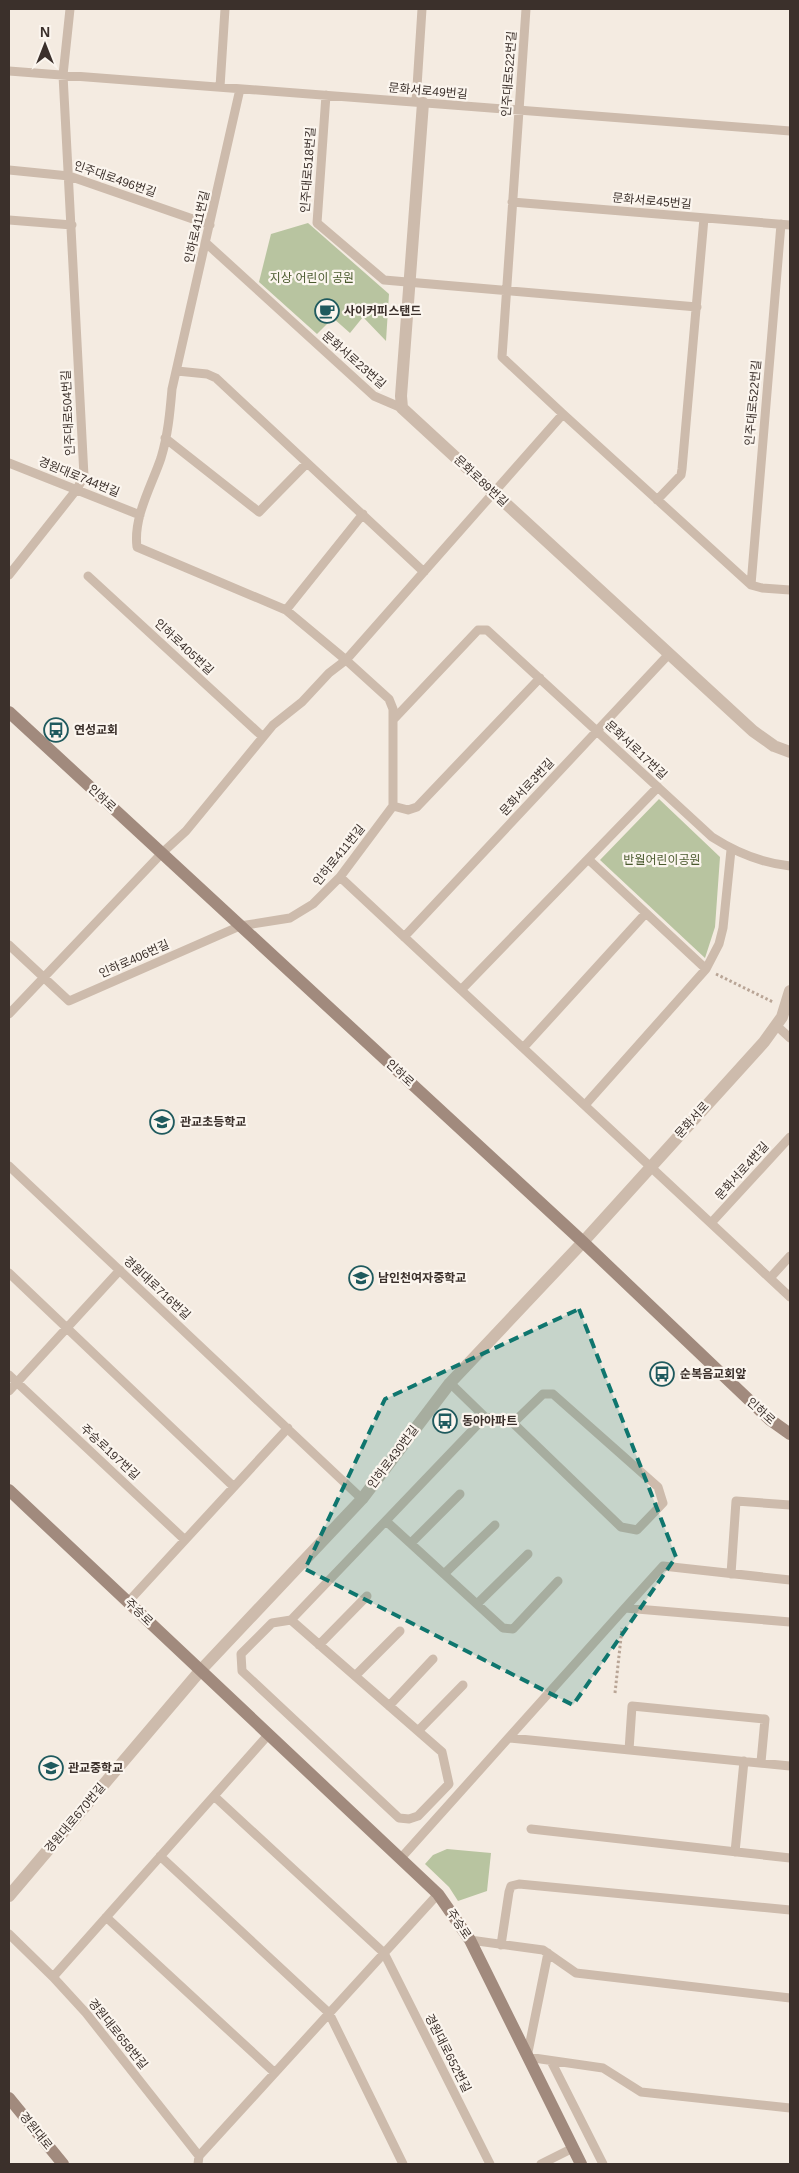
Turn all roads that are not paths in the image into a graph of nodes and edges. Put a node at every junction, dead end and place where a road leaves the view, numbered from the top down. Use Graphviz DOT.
graph roads {
  1 [pos="70,9"];
  2 [pos="225,9"];
  3 [pos="422,9"];
  4 [pos="526,9"];
  5 [pos="9,71"];
  6 [pos="63,75"];
  7 [pos="220,87"];
  8 [pos="240,89"];
  9 [pos="326,95"];
  10 [pos="420,102"];
  11 [pos="519,110"];
  12 [pos="790,131"];
  13 [pos="9,170"];
  14 [pos="69,176"];
  15 [pos="512,202"];
  16 [pos="704,218"];
  17 [pos="9,220"];
  18 [pos="72,225"];
  19 [pos="210,225"];
  20 [pos="785,225"];
  21 [pos="206,243"];
  22 [pos="410,282"];
  23 [pos="506,291"];
  24 [pos="696,307"];
  25 [pos="176,371"];
  26 [pos="402,408"];
  27 [pos="563,414"];
  28 [pos="165,438"];
  29 [pos="9,463"];
  30 [pos="307,463"];
  31 [pos="77,490"];
  32 [pos="494,493"];
  33 [pos="657,500"];
  34 [pos="362,514"];
  35 [pos="140,515"];
  36 [pos="424,572"];
  37 [pos="9,575"];
  38 [pos="88,576"];
  39 [pos="751,584"];
  40 [pos="790,590"];
  41 [pos="286,610"];
  42 [pos="669,654"];
  43 [pos="346,660"];
  44 [pos="540,678"];
  45 [pos="9,712"];
  46 [pos="393,720"];
  47 [pos="597,731"];
  48 [pos="263,737"];
  49 [pos="790,752"];
  50 [pos="658,787"];
  51 [pos="393,806"];
  52 [pos="732,850"];
  53 [pos="162,853"];
  54 [pos="588,859"];
  55 [pos="790,866"];
  56 [pos="340,877"];
  57 [pos="646,913"];
  58 [pos="240,926"];
  59 [pos="404,937"];
  60 [pos="9,945"];
  61 [pos="706,969"];
  62 [pos="44,978"];
  63 [pos="461,990"];
  64 [pos="790,991"];
  65 [pos="9,1014"];
  66 [pos="777,1026"];
  67 [pos="790,1038"];
  68 [pos="523,1048"];
  69 [pos="585,1105"];
  70 [pos="790,1137"];
  71 [pos="9,1166"];
  72 [pos="650,1166"];
  73 [pos="711,1223"];
  74 [pos="583,1242"];
  75 [pos="790,1256"];
  76 [pos="120,1270"];
  77 [pos="9,1273"];
  78 [pos="770,1278"];
  79 [pos="790,1297"];
  80 [pos="67,1328"];
  81 [pos="9,1375"];
  82 [pos="17,1382"];
  83 [pos="450,1382"];
  84 [pos="9,1391"];
  85 [pos="485,1417"];
  86 [pos="513,1423"];
  87 [pos="288,1428"];
  88 [pos="790,1434"];
  89 [pos="234,1487"];
  90 [pos="9,1490"];
  91 [pos="460,1494"];
  92 [pos="362,1499"];
  93 [pos="790,1505"];
  94 [pos="386,1521"];
  95 [pos="495,1525"];
  96 [pos="186,1540"];
  97 [pos="411,1543"];
  98 [pos="528,1554"];
  99 [pos="444,1574"];
  100 [pos="731,1574"];
  101 [pos="790,1580"];
  102 [pos="558,1581"];
  103 [pos="367,1596"];
  104 [pos="128,1602"];
  105 [pos="477,1604"];
  106 [pos="625,1608"];
  107 [pos="291,1620"];
  108 [pos="790,1622"];
  109 [pos="400,1631"];
  110 [pos="319,1645"];
  111 [pos="433,1659"];
  112 [pos="200,1671"];
  113 [pos="355,1676"];
  114 [pos="464,1684"];
  115 [pos="389,1706"];
  116 [pos="418,1731"];
  117 [pos="269,1734"];
  118 [pos="510,1738"];
  119 [pos="629,1750"];
  120 [pos="744,1761"];
  121 [pos="761,1762"];
  122 [pos="790,1766"];
  123 [pos="214,1796"];
  124 [pos="531,1829"];
  125 [pos="735,1852"];
  126 [pos="160,1856"];
  127 [pos="401,1858"];
  128 [pos="790,1858"];
  129 [pos="438,1894"];
  130 [pos="9,1896"];
  131 [pos="790,1910"];
  132 [pos="106,1917"];
  133 [pos="9,1934"];
  134 [pos="470,1940"];
  135 [pos="501,1944"];
  136 [pos="384,1953"];
  137 [pos="548,1953"];
  138 [pos="53,1977"];
  139 [pos="790,1998"];
  140 [pos="329,2013"];
  141 [pos="527,2057"];
  142 [pos="551,2061"];
  143 [pos="275,2073"];
  144 [pos="9,2098"];
  145 [pos="790,2108"];
  146 [pos="573,2148"];
  147 [pos="198,2160"];
  148 [pos="62,2164"];
  149 [pos="403,2164"];
  150 [pos="490,2164"];
  151 [pos="541,2164"];
  152 [pos="581,2164"];
  153 [pos="603,2164"];
  1 -- 6 [label="lane, 인주대로504번길"];
  2 -- 7 [label="lane"];
  3 -- 10 [label="lane"];
  4 -- 11 [label="lane, 인주대로522번길"];
  5 -- 6 [label="lane, 문화서로49번길"];
  6 -- 7 [label="lane, 문화서로49번길"];
  6 -- 14 [label="lane, 인주대로504번길"];
  7 -- 8 [label="lane, 문화서로49번길"];
  8 -- 9 [label="lane, 문화서로49번길"];
  8 -- 19 [label="lane, 인하로411번길"];
  9 -- 10 [label="lane, 문화서로49번길"];
  9 -- 22 [label="lane, 인주대로518번길"];
  10 -- 11 [label="lane, 문화서로49번길"];
  10 -- 22 [label="street"];
  11 -- 12 [label="lane, 문화서로49번길"];
  11 -- 15 [label="lane, 인주대로522번길"];
  13 -- 14 [label="lane, 인주대로496번길"];
  14 -- 18 [label="lane, 인주대로504번길"];
  14 -- 19 [label="lane, 인주대로496번길"];
  15 -- 16 [label="lane, 문화서로45번길"];
  15 -- 23 [label="lane, 인주대로522번길"];
  16 -- 20 [label="lane, 문화서로45번길"];
  16 -- 24 [label="lane"];
  17 -- 18 [label="lane"];
  18 -- 31 [label="lane, 인주대로504번길"];
  19 -- 21 [label="lane, 인하로411번길"];
  20 -- 39 [label="lane, 인주대로522번길"];
  21 -- 25 [label="lane, 인하로411번길"];
  21 -- 26 [label="lane, 문화서로23번길"];
  22 -- 23 [label="lane"];
  22 -- 26 [label="street"];
  23 -- 24 [label="lane"];
  23 -- 27 [label="lane, 인주대로522번길"];
  24 -- 33 [label="lane"];
  25 -- 28 [label="lane, 인하로411번길"];
  25 -- 30 [label="lane"];
  26 -- 32 [label="street, 문화로89번길"];
  27 -- 32 [label="lane"];
  27 -- 33 [label="lane, 인주대로522번길"];
  28 -- 30 [label="lane"];
  28 -- 35 [label="lane, 인하로411번길"];
  29 -- 31 [label="lane, 경원대로744번길"];
  30 -- 34 [label="lane"];
  31 -- 35 [label="lane, 경원대로744번길"];
  31 -- 37 [label="lane, 인주대로504번길"];
  32 -- 36 [label="lane"];
  32 -- 42 [label="street, 문화로89번길"];
  33 -- 39 [label="lane, 인주대로522번길"];
  34 -- 36 [label="lane"];
  34 -- 41 [label="lane"];
  35 -- 41 [label="lane, 인하로411번길"];
  36 -- 43 [label="lane"];
  38 -- 48 [label="lane, 인하로405번길"];
  39 -- 40 [label="lane"];
  41 -- 43 [label="lane, 인하로411번길"];
  42 -- 47 [label="lane, 문화서로3번길"];
  42 -- 49 [label="street, 문화로89번길"];
  43 -- 46 [label="lane, 인하로411번길"];
  43 -- 48 [label="lane"];
  44 -- 46 [label="lane, 문화서로17번길"];
  44 -- 47 [label="lane, 문화서로17번길"];
  44 -- 51 [label="lane"];
  45 -- 53 [label="main road, 인하로"];
  46 -- 51 [label="lane, 인하로411번길"];
  47 -- 50 [label="lane, 문화서로17번길"];
  47 -- 59 [label="lane, 문화서로3번길"];
  48 -- 53 [label="lane"];
  50 -- 52 [label="lane, 문화서로17번길"];
  50 -- 54 [label="lane"];
  51 -- 56 [label="lane, 인하로411번길"];
  52 -- 55 [label="lane, 문화서로17번길"];
  52 -- 61 [label="lane"];
  53 -- 58 [label="main road, 인하로"];
  53 -- 62 [label="lane"];
  54 -- 57 [label="lane"];
  54 -- 63 [label="lane"];
  56 -- 58 [label="lane, 인하로411번길"];
  56 -- 59 [label="lane"];
  57 -- 61 [label="lane"];
  57 -- 68 [label="lane"];
  58 -- 62 [label="lane, 인하로406번길"];
  58 -- 74 [label="main road, 인하로"];
  59 -- 63 [label="lane"];
  60 -- 62 [label="lane"];
  61 -- 69 [label="lane"];
  62 -- 65 [label="lane"];
  63 -- 68 [label="lane"];
  64 -- 66 [label="street, 문화서로"];
  66 -- 67 [label="lane"];
  66 -- 72 [label="street, 문화서로"];
  68 -- 69 [label="lane"];
  69 -- 72 [label="lane"];
  70 -- 73 [label="lane, 문화서로4번길"];
  71 -- 76 [label="lane, 경원대로716번길"];
  72 -- 73 [label="lane"];
  72 -- 74 [label="street, 문화서로"];
  73 -- 78 [label="lane"];
  74 -- 83 [label="street, 인하로430번길"];
  74 -- 88 [label="main road, 인하로"];
  75 -- 78 [label="lane"];
  76 -- 80 [label="lane"];
  76 -- 87 [label="lane, 경원대로716번길"];
  77 -- 80 [label="lane"];
  78 -- 79 [label="lane"];
  80 -- 82 [label="lane"];
  80 -- 89 [label="lane"];
  81 -- 82 [label="lane, 주승로197번길"];
  82 -- 84 [label="lane"];
  82 -- 96 [label="lane, 주승로197번길"];
  83 -- 85 [label="lane"];
  83 -- 92 [label="street, 인하로430번길"];
  85 -- 86 [label="lane"];
  85 -- 94 [label="lane"];
  86 -- 86 [label="lane"];
  87 -- 89 [label="lane"];
  87 -- 92 [label="lane, 경원대로716번길"];
  89 -- 96 [label="lane"];
  90 -- 104 [label="main road, 주승로"];
  91 -- 97 [label="lane"];
  92 -- 112 [label="street, 인하로430번길"];
  93 -- 100 [label="lane"];
  94 -- 97 [label="lane"];
  94 -- 107 [label="lane"];
  95 -- 99 [label="lane"];
  96 -- 104 [label="lane"];
  97 -- 99 [label="lane"];
  98 -- 105 [label="lane"];
  99 -- 105 [label="lane"];
  100 -- 101 [label="lane"];
  100 -- 106 [label="lane"];
  102 -- 105 [label="lane"];
  103 -- 110 [label="lane"];
  104 -- 112 [label="main road, 주승로"];
  106 -- 108 [label="lane"];
  106 -- 118 [label="lane"];
  107 -- 110 [label="lane"];
  107 -- 116 [label="lane"];
  109 -- 113 [label="lane"];
  110 -- 113 [label="lane"];
  111 -- 115 [label="lane"];
  112 -- 117 [label="main road, 주승로"];
  112 -- 130 [label="street, 경원대로670번길"];
  113 -- 115 [label="lane"];
  114 -- 116 [label="lane"];
  115 -- 116 [label="lane"];
  117 -- 123 [label="lane"];
  117 -- 127 [label="main road, 주승로"];
  118 -- 119 [label="lane"];
  118 -- 127 [label="lane"];
  119 -- 120 [label="lane"];
  119 -- 121 [label="lane"];
  120 -- 121 [label="lane"];
  120 -- 125 [label="lane"];
  121 -- 122 [label="lane"];
  123 -- 126 [label="lane"];
  123 -- 136 [label="lane"];
  124 -- 125 [label="lane"];
  125 -- 128 [label="lane"];
  126 -- 132 [label="lane"];
  126 -- 140 [label="lane"];
  127 -- 129 [label="main road, 주승로"];
  129 -- 134 [label="main road, 주승로"];
  129 -- 136 [label="lane, 경원대로658번길"];
  131 -- 135 [label="lane"];
  132 -- 138 [label="lane"];
  132 -- 143 [label="lane"];
  133 -- 138 [label="lane, 경원대로658번길"];
  134 -- 135 [label="lane"];
  134 -- 141 [label="main road, 주승로"];
  135 -- 137 [label="lane"];
  136 -- 140 [label="lane, 경원대로658번길"];
  136 -- 150 [label="lane, 경원대로652번길"];
  137 -- 139 [label="lane"];
  137 -- 141 [label="lane"];
  138 -- 147 [label="lane, 경원대로658번길"];
  140 -- 143 [label="lane, 경원대로658번길"];
  140 -- 149 [label="lane"];
  141 -- 142 [label="lane"];
  141 -- 146 [label="main road, 주승로"];
  142 -- 145 [label="lane"];
  142 -- 153 [label="lane"];
  143 -- 147 [label="lane, 경원대로658번길"];
  144 -- 148 [label="main road, 경원대로"];
  146 -- 151 [label="lane"];
  146 -- 152 [label="main road, 주승로"];
}
